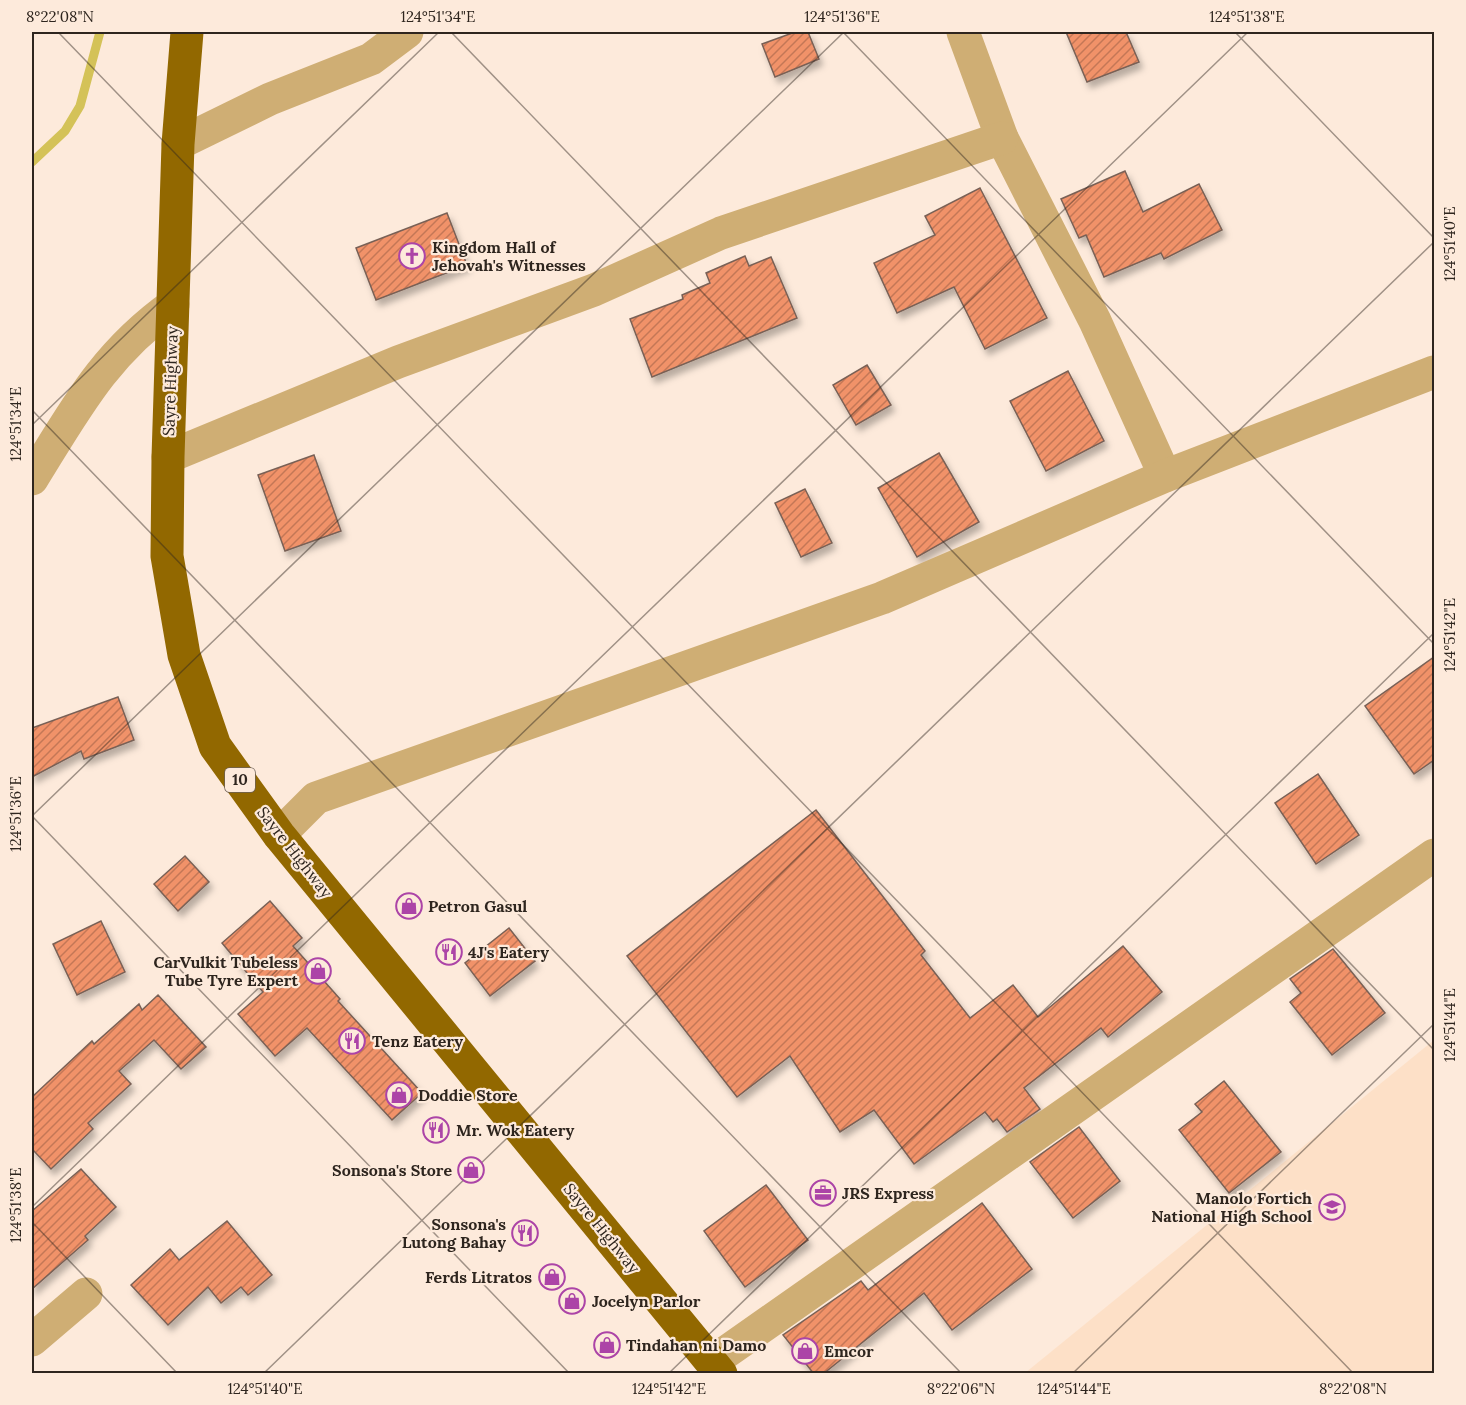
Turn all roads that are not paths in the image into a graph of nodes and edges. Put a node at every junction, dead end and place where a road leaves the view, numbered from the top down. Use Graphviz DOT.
graph roads {
  1 [pos="188,32"];
  2 [pos="407,32"];
  3 [pos="963,32"];
  4 [pos="1002,138"];
  5 [pos="178,144"];
  6 [pos="173,305"];
  7 [pos="1434,372"];
  8 [pos="168,457"];
  9 [pos="1165,476"];
  10 [pos="32,479"];
  11 [pos="279,835"];
  12 [pos="1434,855"];
  13 [pos="86,1294"];
  14 [pos="32,1340"];
  15 [pos="717,1368"];
  1 -- 5 [label="highway, Sayre Highway / 10"];
  2 -- 5 [label="street"];
  3 -- 4 [label="street"];
  4 -- 8 [label="street"];
  4 -- 9 [label="street"];
  5 -- 6 [label="highway, Sayre Highway / 10"];
  6 -- 8 [label="highway, Sayre Highway / 10"];
  6 -- 10 [label="street"];
  7 -- 9 [label="street"];
  8 -- 11 [label="highway, Sayre Highway / 10"];
  9 -- 11 [label="street"];
  11 -- 15 [label="highway, Sayre Highway / 10"];
  12 -- 15 [label="street"];
  13 -- 14 [label="street"];
}
